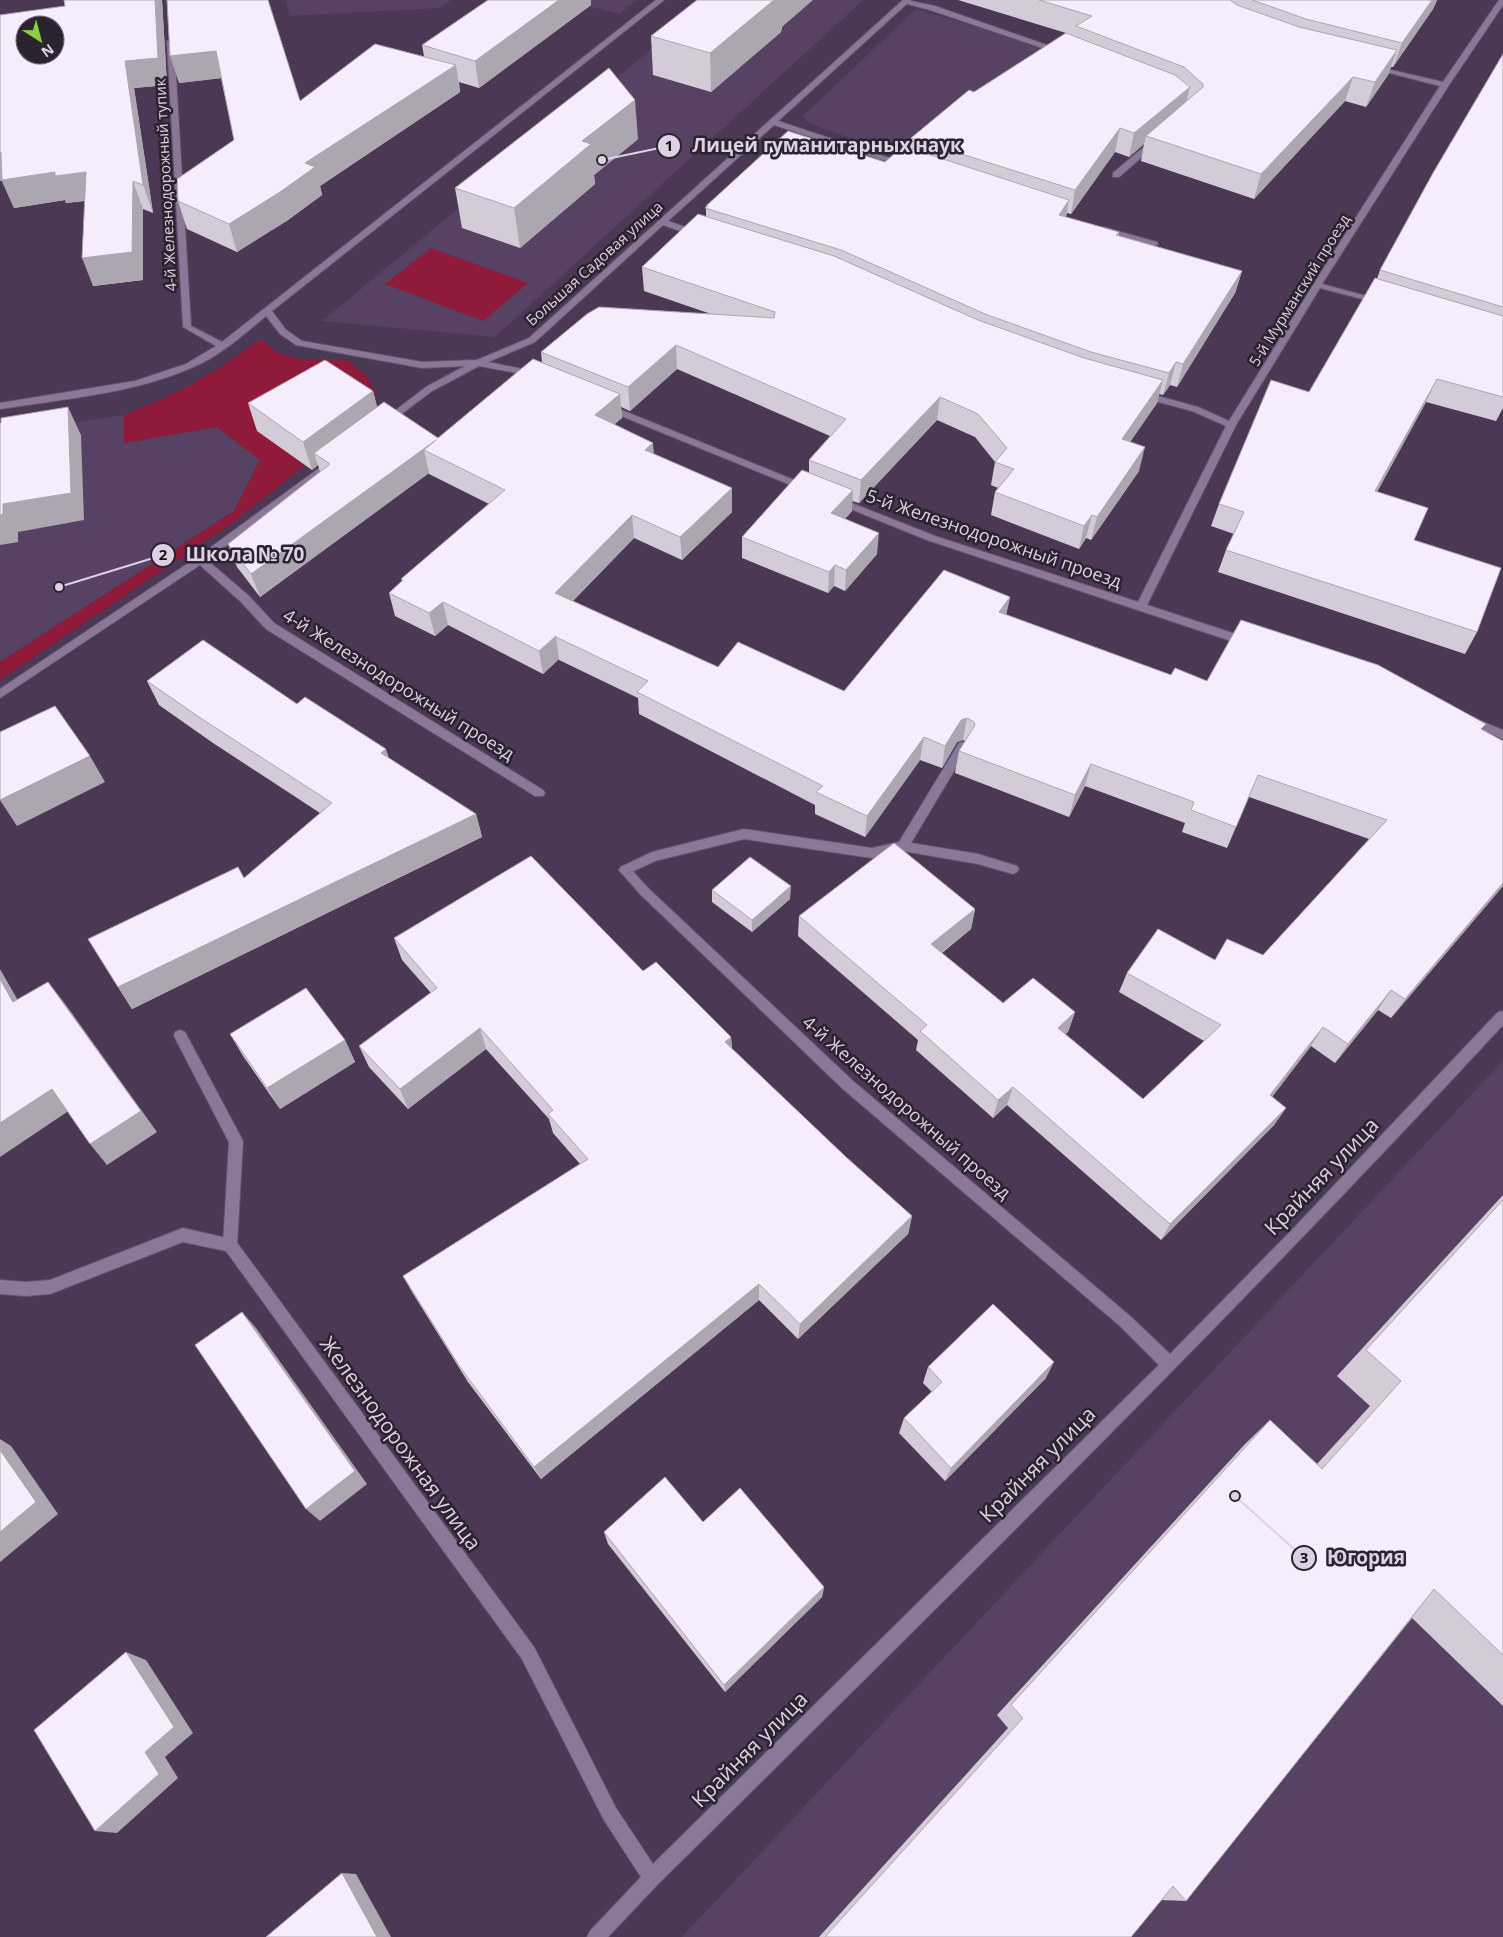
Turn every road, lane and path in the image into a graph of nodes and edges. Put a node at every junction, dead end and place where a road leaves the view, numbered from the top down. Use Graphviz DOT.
graph roads {
  1 [pos="660,0"];
  2 [pos="1503,0"];
  3 [pos="906,1"];
  4 [pos="170,30"];
  5 [pos="1072,55"];
  6 [pos="1367,66"];
  7 [pos="1444,85"];
  8 [pos="773,122"];
  9 [pos="1165,134"];
  10 [pos="915,168"];
  11 [pos="1116,175"];
  12 [pos="662,222"];
  13 [pos="1095,227"];
  14 [pos="705,236"];
  15 [pos="1154,244"];
  16 [pos="1318,285"];
  17 [pos="1394,305"];
  18 [pos="268,312"];
  19 [pos="223,346"];
  20 [pos="478,362"];
  21 [pos="547,382"];
  22 [pos="1138,394"];
  23 [pos="602,405"];
  24 [pos="0,406"];
  25 [pos="1231,425"];
  26 [pos="374,430"];
  27 [pos="342,454"];
  28 [pos="812,490"];
  29 [pos="830,497"];
  30 [pos="200,560"];
  31 [pos="1141,608"];
  32 [pos="1262,647"];
  33 [pos="0,694"];
  34 [pos="1461,716"];
  35 [pos="1503,735"];
  36 [pos="963,746"];
  37 [pos="539,793"];
  38 [pos="903,846"];
  39 [pos="1013,869"];
  40 [pos="1503,1016"];
  41 [pos="180,1036"];
  42 [pos="230,1245"];
  43 [pos="0,1287"];
  44 [pos="1170,1365"];
  45 [pos="652,1878"];
  46 [pos="596,1937"];
  1 -- 18 [label="street"];
  2 -- 7 [label="street, 5-й Мурманский проезд"];
  3 -- 5 [label="street"];
  3 -- 8 [label="street, Большая Садовая улица"];
  4 -- 19 [label="street, 4-й Железнодорожный тупик"];
  6 -- 7 [label="street"];
  7 -- 16 [label="street, 5-й Мурманский проезд"];
  8 -- 10 [label="street"];
  8 -- 12 [label="street, Большая Садовая улица"];
  9 -- 11 [label="street"];
  12 -- 14 [label="street"];
  12 -- 20 [label="street, Большая Садовая улица"];
  13 -- 15 [label="street"];
  16 -- 17 [label="street"];
  16 -- 25 [label="street, 5-й Мурманский проезд"];
  18 -- 19 [label="street"];
  18 -- 20 [label="street"];
  19 -- 24 [label="street"];
  20 -- 21 [label="street"];
  20 -- 26 [label="street, Большая Садовая улица"];
  22 -- 25 [label="street"];
  23 -- 28 [label="street"];
  25 -- 31 [label="street, 5-й Мурманский проезд"];
  27 -- 30 [label="street"];
  29 -- 31 [label="street, 5-й Железнодорожный проезд"];
  30 -- 33 [label="street"];
  30 -- 37 [label="street, 4-й Железнодорожный проезд"];
  31 -- 32 [label="street, 5-й Железнодорожный проезд"];
  34 -- 35 [label="street"];
  36 -- 38 [label="street"];
  38 -- 39 [label="street"];
  38 -- 44 [label="street, 4-й Железнодорожный проезд"];
  40 -- 44 [label="street, Крайняя улица"];
  41 -- 42 [label="street"];
  42 -- 43 [label="street"];
  42 -- 45 [label="street, Железнодорожная улица"];
  44 -- 45 [label="street, Крайняя улица"];
  45 -- 46 [label="street, Крайняя улица"];
}
